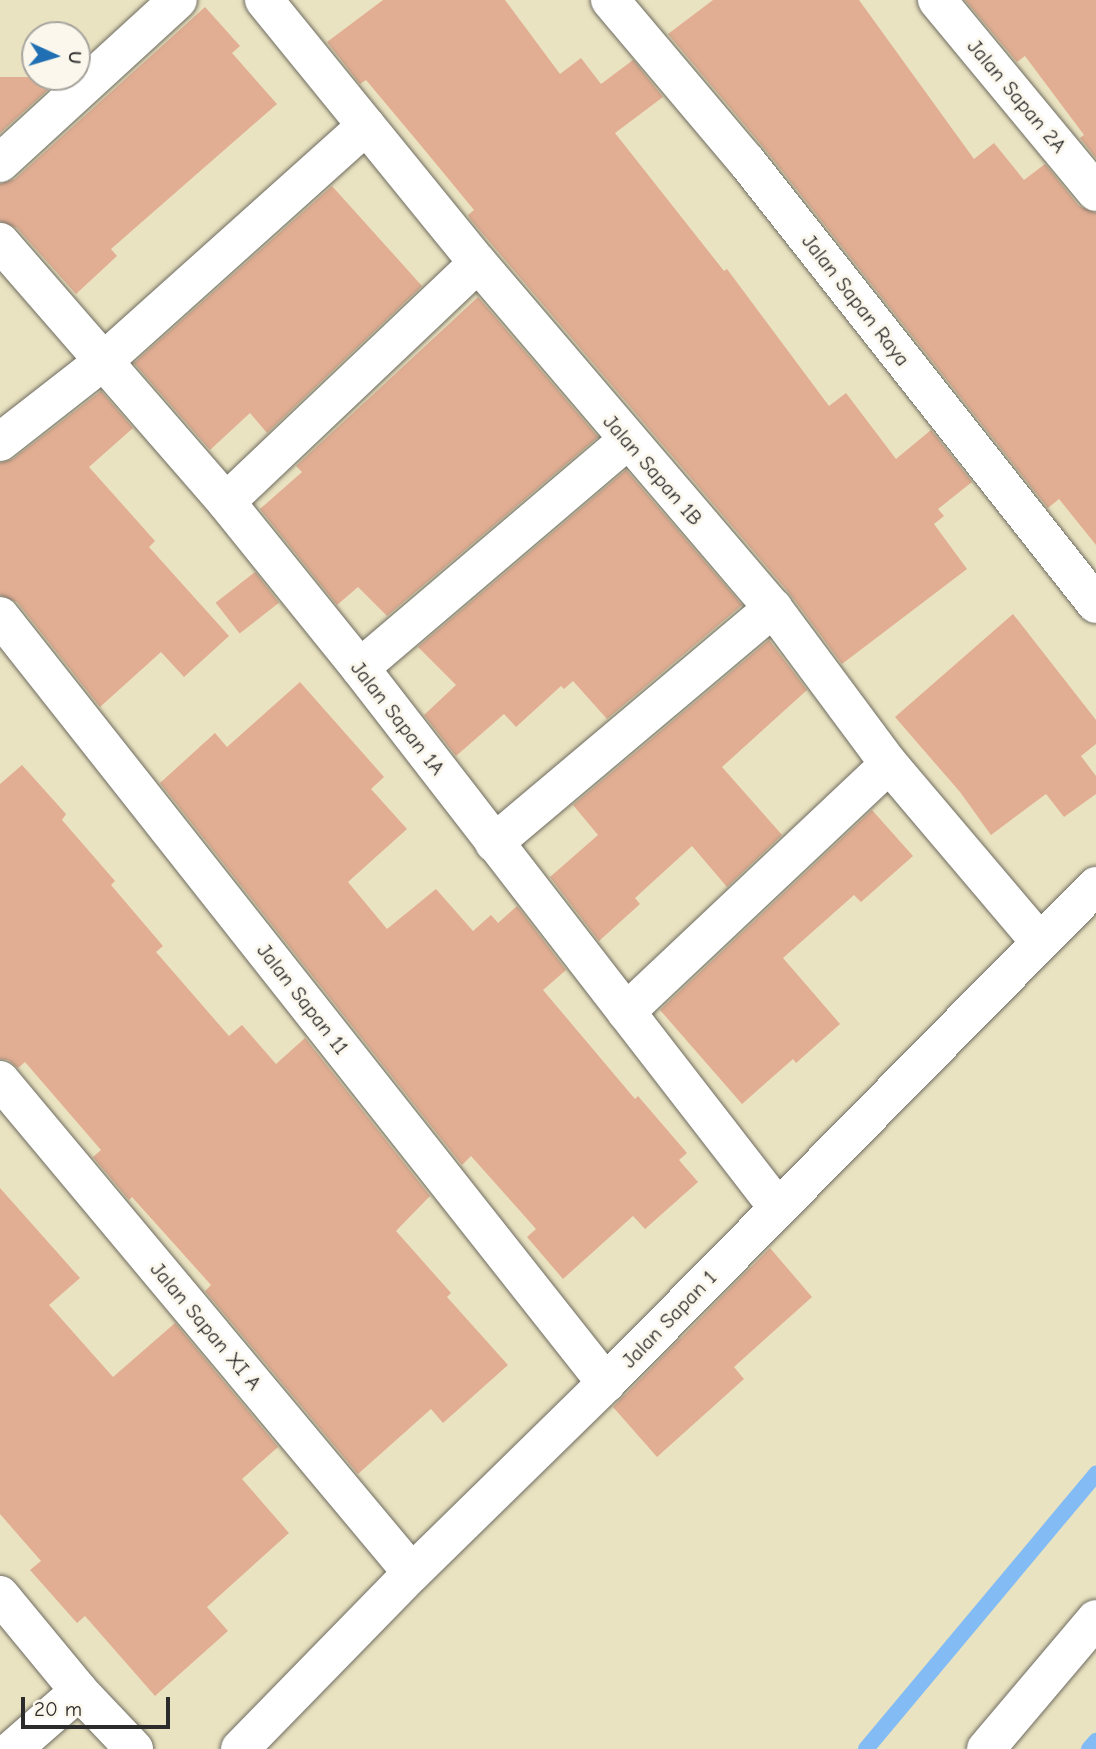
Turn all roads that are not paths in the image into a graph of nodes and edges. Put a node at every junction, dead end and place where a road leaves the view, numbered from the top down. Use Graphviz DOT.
graph roads {
  1 [pos="178,0"];
  2 [pos="264,0"];
  3 [pos="610,0"];
  4 [pos="937,0"];
  5 [pos="366,126"];
  6 [pos="0,163"];
  7 [pos="1096,192"];
  8 [pos="0,242"];
  9 [pos="478,263"];
  10 [pos="105,360"];
  11 [pos="0,442"];
  12 [pos="628,442"];
  13 [pos="226,502"];
  14 [pos="1096,604"];
  15 [pos="772,608"];
  16 [pos="0,615"];
  17 [pos="360,668"];
  18 [pos="889,764"];
  19 [pos="494,843"];
  20 [pos="1096,886"];
  21 [pos="1040,943"];
  22 [pos="626,1012"];
  23 [pos="0,1080"];
  24 [pos="778,1208"];
  25 [pos="606,1383"];
  26 [pos="412,1573"];
  27 [pos="0,1595"];
  28 [pos="1096,1619"];
  29 [pos="79,1691"];
  30 [pos="13,1749"];
  31 [pos="134,1749"];
  32 [pos="240,1749"];
  33 [pos="986,1749"];
  1 -- 6 [label="street"];
  2 -- 5 [label="street, Jalan Sapan 1B"];
  3 -- 14 [label="street, Jalan Sapan Raya"];
  4 -- 7 [label="street, Jalan Sapan 2A"];
  5 -- 9 [label="street, Jalan Sapan 1B"];
  5 -- 10 [label="street"];
  8 -- 10 [label="street, Jalan Sapan 1A"];
  9 -- 12 [label="street, Jalan Sapan 1B"];
  9 -- 13 [label="street"];
  10 -- 11 [label="street"];
  10 -- 13 [label="street, Jalan Sapan 1A"];
  12 -- 15 [label="street, Jalan Sapan 1B"];
  12 -- 17 [label="street"];
  13 -- 17 [label="street, Jalan Sapan 1A"];
  15 -- 18 [label="street, Jalan Sapan 1B"];
  15 -- 19 [label="street"];
  16 -- 25 [label="street, Jalan Sapan 11"];
  17 -- 19 [label="street, Jalan Sapan 1A"];
  18 -- 21 [label="street, Jalan Sapan 1B"];
  18 -- 22 [label="street"];
  19 -- 22 [label="street, Jalan Sapan 1A"];
  20 -- 21 [label="street, Jalan Sapan 1"];
  21 -- 24 [label="street, Jalan Sapan 1"];
  22 -- 24 [label="street, Jalan Sapan 1A"];
  23 -- 26 [label="street, Jalan Sapan XI A"];
  24 -- 25 [label="street, Jalan Sapan 1"];
  25 -- 26 [label="street, Jalan Sapan 1"];
  26 -- 32 [label="street, Jalan Sapan 1"];
  27 -- 29 [label="street"];
  28 -- 33 [label="street"];
  29 -- 30 [label="street"];
  29 -- 31 [label="street"];
}
